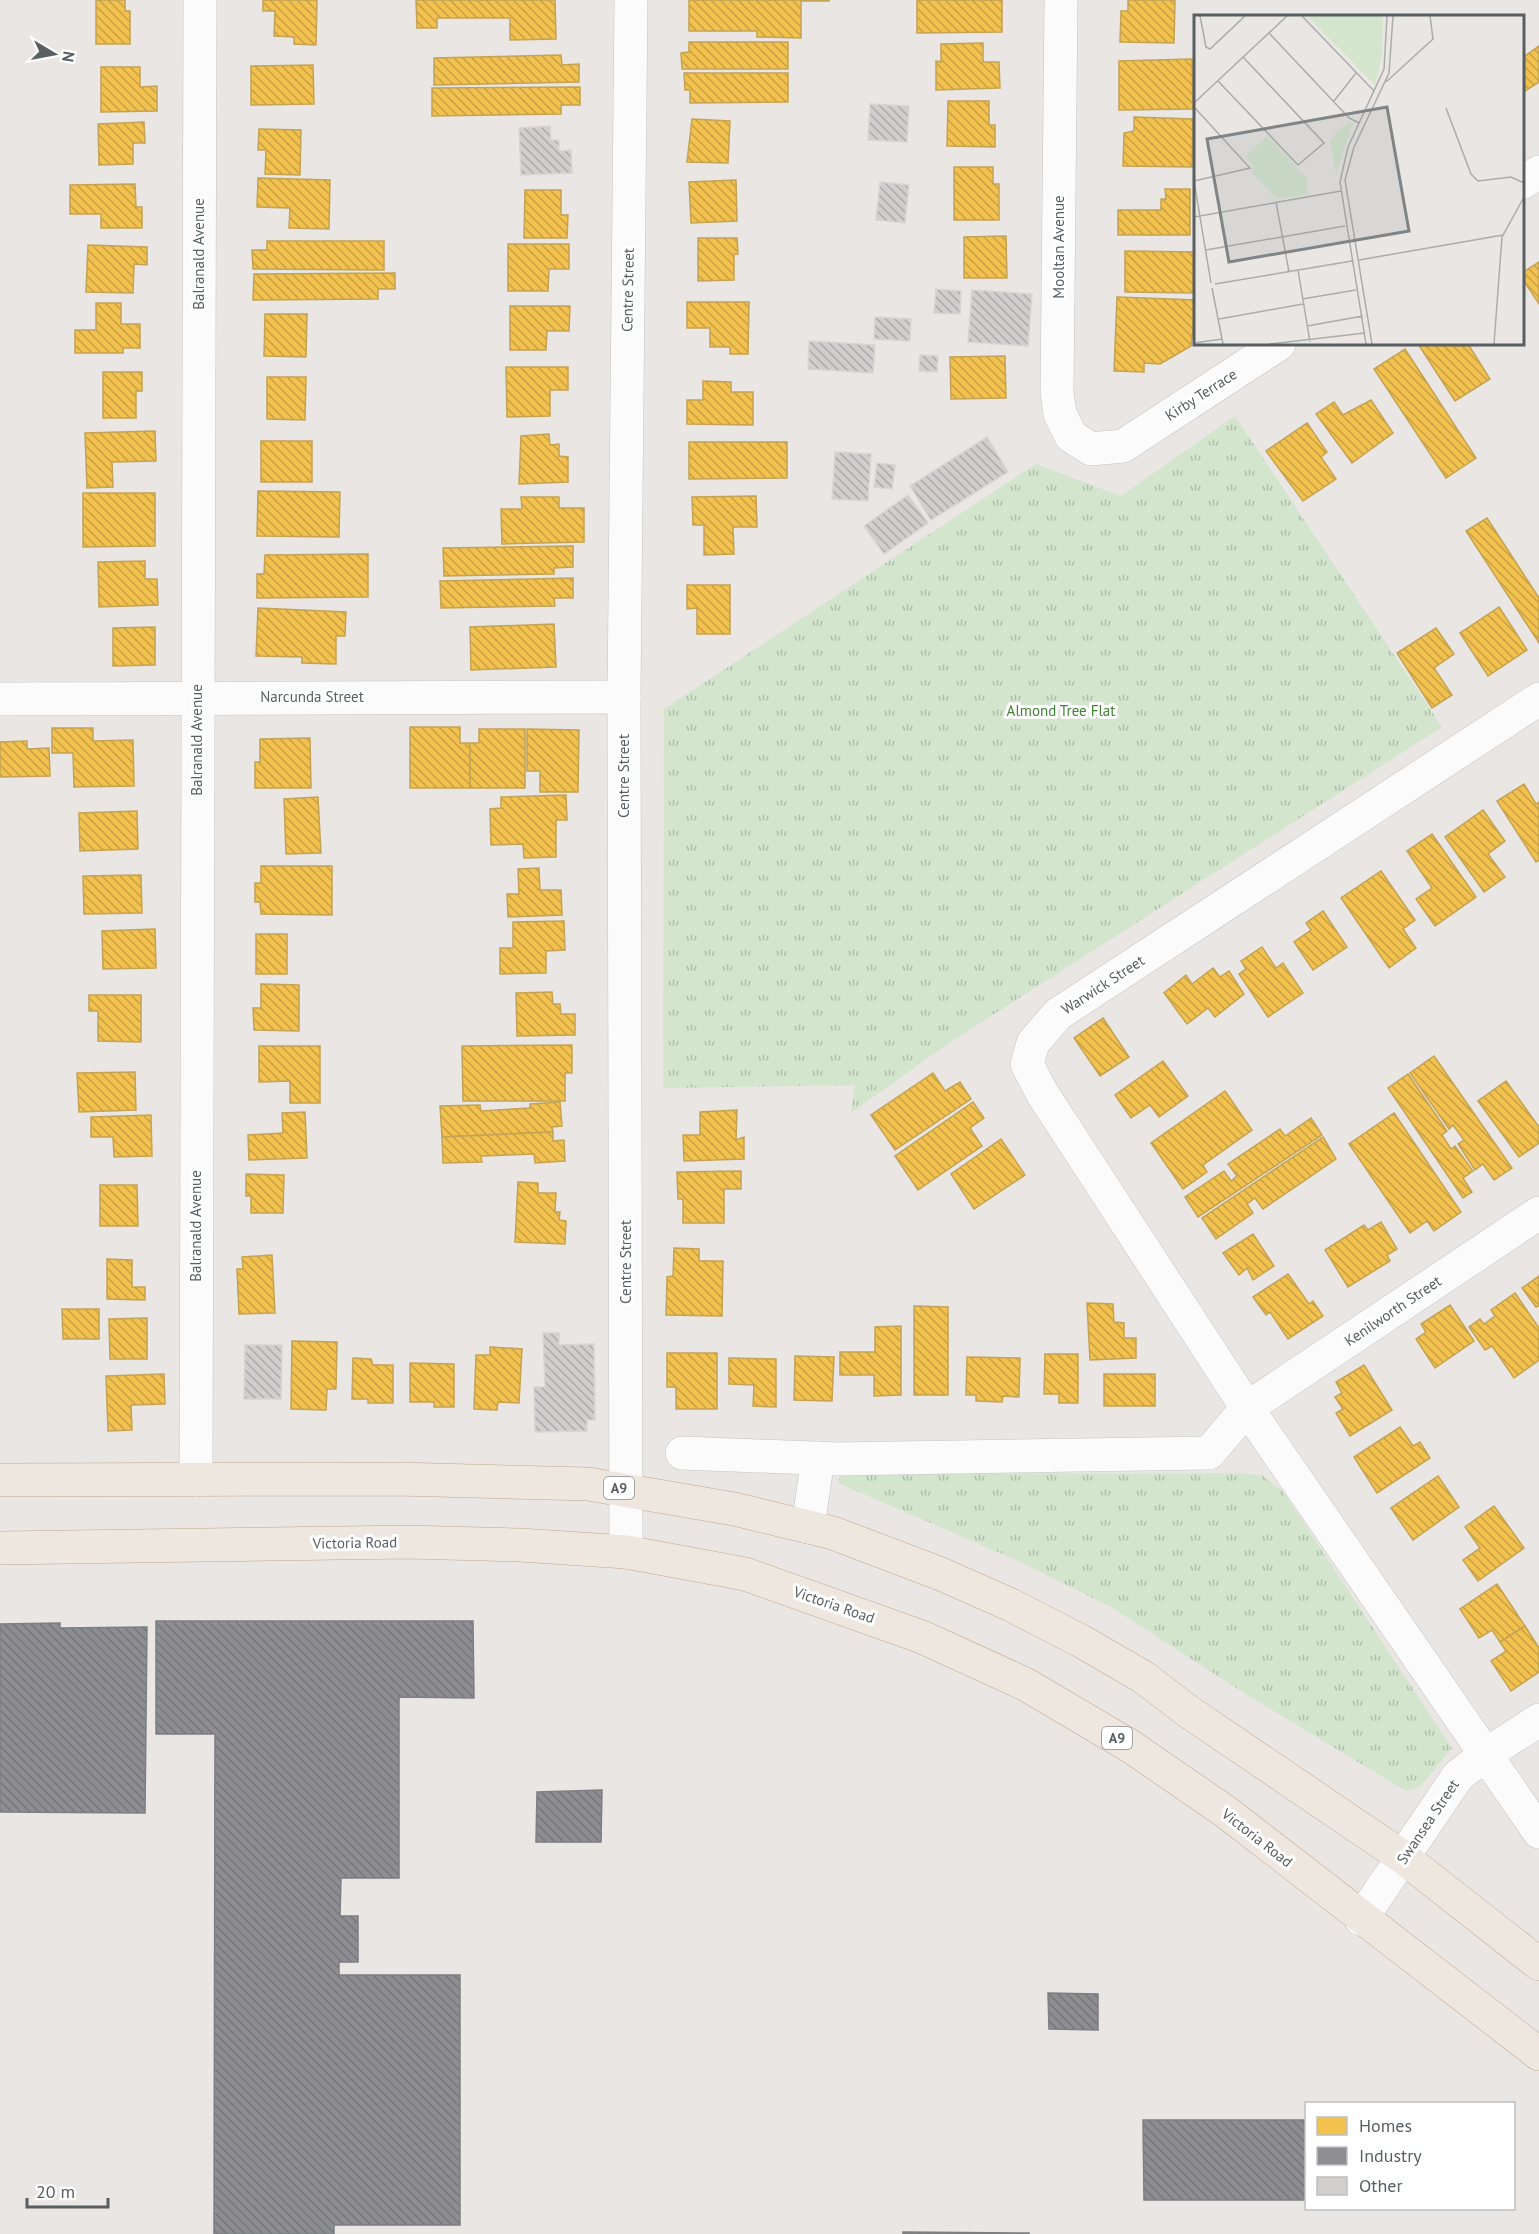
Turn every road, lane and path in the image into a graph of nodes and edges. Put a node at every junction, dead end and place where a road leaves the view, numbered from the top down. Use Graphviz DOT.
graph roads {
  1 [pos="200,0"];
  2 [pos="631,0"];
  3 [pos="1061,0"];
  4 [pos="1539,172"];
  5 [pos="1524,182"];
  6 [pos="1277,345"];
  7 [pos="1123,446"];
  8 [pos="197,697"];
  9 [pos="624,697"];
  10 [pos="0,699"];
  11 [pos="1539,699"];
  12 [pos="1539,1214"];
  13 [pos="1246,1408"];
  14 [pos="682,1453"];
  15 [pos="818,1458"];
  16 [pos="0,1480"];
  17 [pos="196,1480"];
  18 [pos="627,1489"];
  19 [pos="808,1527"];
  20 [pos="0,1548"];
  21 [pos="626,1552"];
  22 [pos="1539,1720"];
  23 [pos="1485,1755"];
  24 [pos="1539,1832"];
  25 [pos="1404,1858"];
  26 [pos="1361,1919"];
  27 [pos="1539,1964"];
  28 [pos="1539,2054"];
  1 -- 8 [label="street, Balranald Avenue"];
  2 -- 9 [label="street, Centre Street"];
  3 -- 7 [label="street, Mooltan Avenue"];
  4 -- 5 [label="street"];
  6 -- 7 [label="street, Kirby Terrace"];
  8 -- 9 [label="street, Narcunda Street"];
  8 -- 10 [label="street, Narcunda Street"];
  8 -- 17 [label="street, Balranald Avenue"];
  9 -- 18 [label="street, Centre Street"];
  11 -- 13 [label="street, Warwick Street"];
  12 -- 13 [label="street, Kenilworth Street"];
  13 -- 15 [label="street"];
  13 -- 23 [label="street"];
  14 -- 15 [label="street"];
  15 -- 19 [label="street"];
  16 -- 17 [label="highway, A9"];
  17 -- 18 [label="highway, A9"];
  18 -- 19 [label="highway, A9"];
  18 -- 21 [label="street, Centre Street"];
  19 -- 25 [label="highway, A9"];
  20 -- 21 [label="highway, Victoria Road / A9"];
  21 -- 26 [label="highway, Victoria Road / A9"];
  22 -- 23 [label="street, Swansea Street"];
  23 -- 24 [label="street"];
  23 -- 25 [label="street, Swansea Street"];
  25 -- 26 [label="street, Swansea Street"];
  25 -- 27 [label="highway, A9"];
  26 -- 28 [label="highway, Victoria Road / A9"];
}
